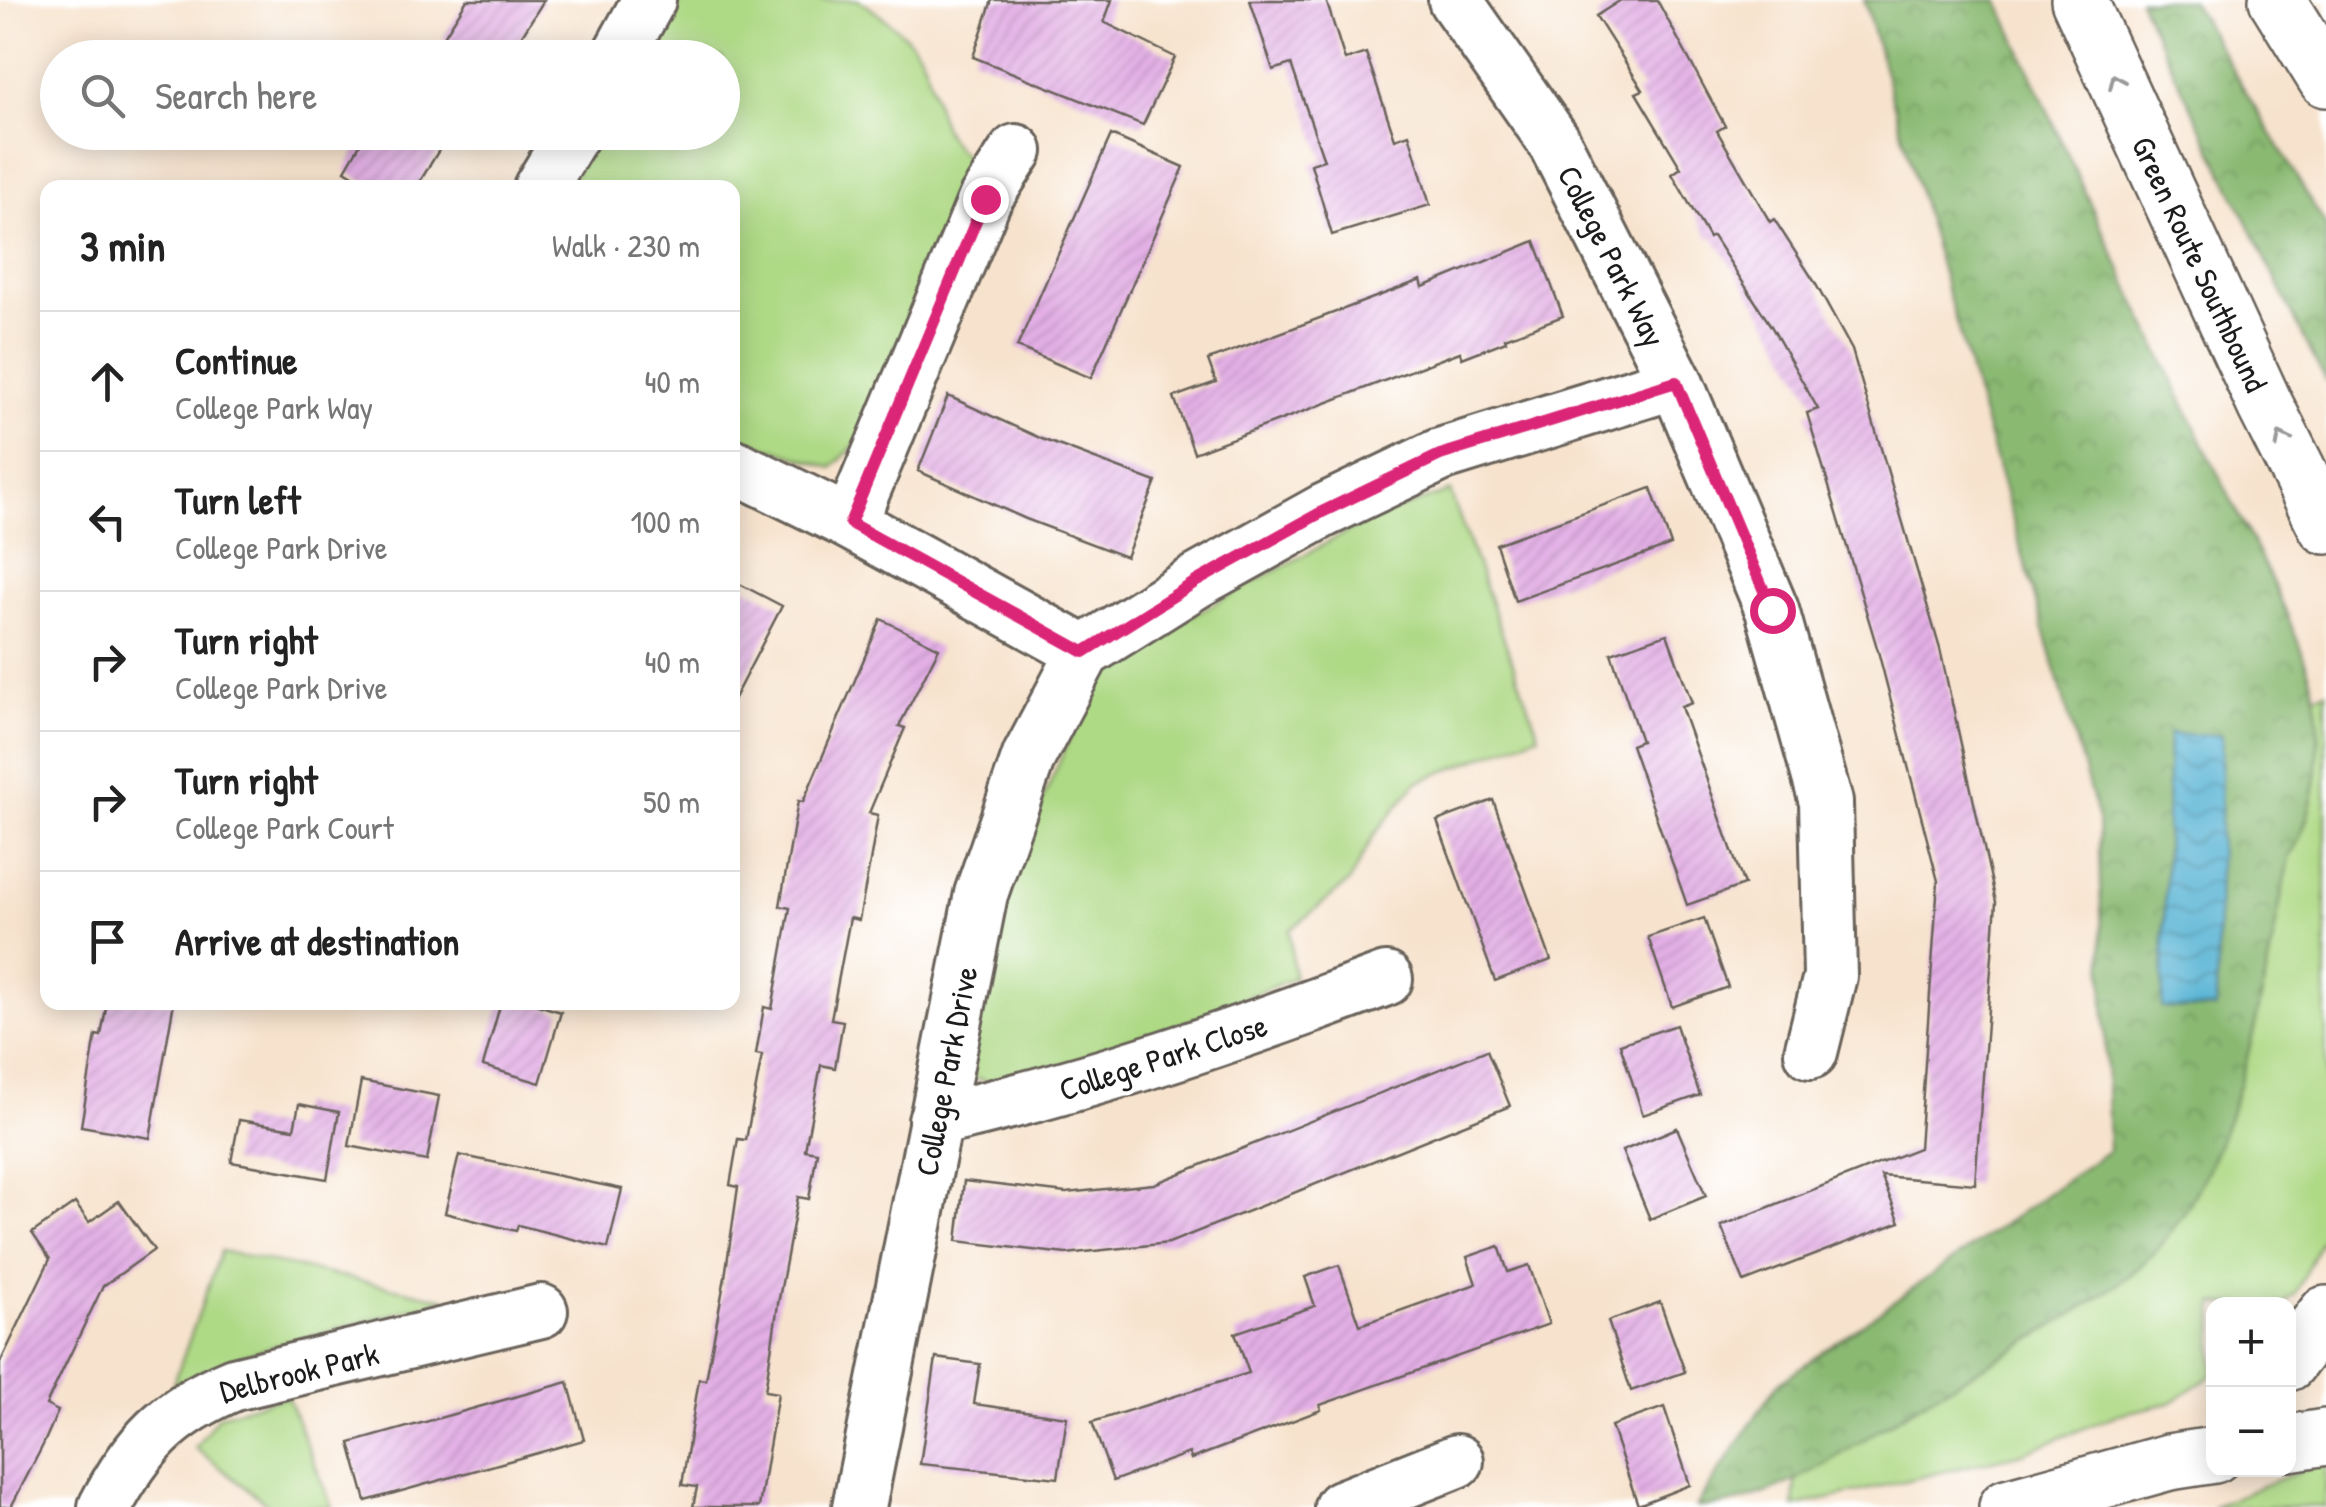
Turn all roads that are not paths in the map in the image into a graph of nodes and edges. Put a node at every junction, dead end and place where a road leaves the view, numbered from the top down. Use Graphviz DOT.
graph roads {
  1 [pos="649,0"];
  2 [pos="1455,0"];
  3 [pos="2079,0"];
  4 [pos="2277,0"];
  5 [pos="627,40"];
  6 [pos="2326,79"];
  7 [pos="563,150"];
  8 [pos="1016,150"];
  9 [pos="545,180"];
  10 [pos="1676,382"];
  11 [pos="740,469"];
  12 [pos="850,523"];
  13 [pos="2326,526"];
  14 [pos="1084,652"];
  15 [pos="1386,978"];
  16 [pos="1811,1052"];
  17 [pos="935,1120"];
  18 [pos="541,1311"];
  19 [pos="2326,1314"];
  20 [pos="2296,1353"];
  21 [pos="2326,1437"];
  22 [pos="2296,1442"];
  23 [pos="2191,1458"];
  24 [pos="1457,1461"];
  25 [pos="105,1507"];
  26 [pos="859,1507"];
  27 [pos="1341,1507"];
  28 [pos="2007,1507"];
  1 -- 5 [label="street"];
  2 -- 10 [label="street, College Park Way"];
  13 -- 3 [label="main road, Green Route Southbound, one-way"];
  4 -- 6 [label="main road"];
  7 -- 9 [label="street"];
  8 -- 12 [label="street"];
  10 -- 14 [label="street"];
  10 -- 16 [label="street, College Park Way"];
  11 -- 12 [label="street"];
  12 -- 14 [label="street"];
  14 -- 17 [label="street, College Park Drive"];
  15 -- 17 [label="street, College Park Close"];
  17 -- 26 [label="street, College Park Drive"];
  18 -- 25 [label="street, Delbrook Park"];
  19 -- 20 [label="main road"];
  21 -- 22 [label="main road"];
  23 -- 28 [label="main road"];
  24 -- 27 [label="street"];
}
